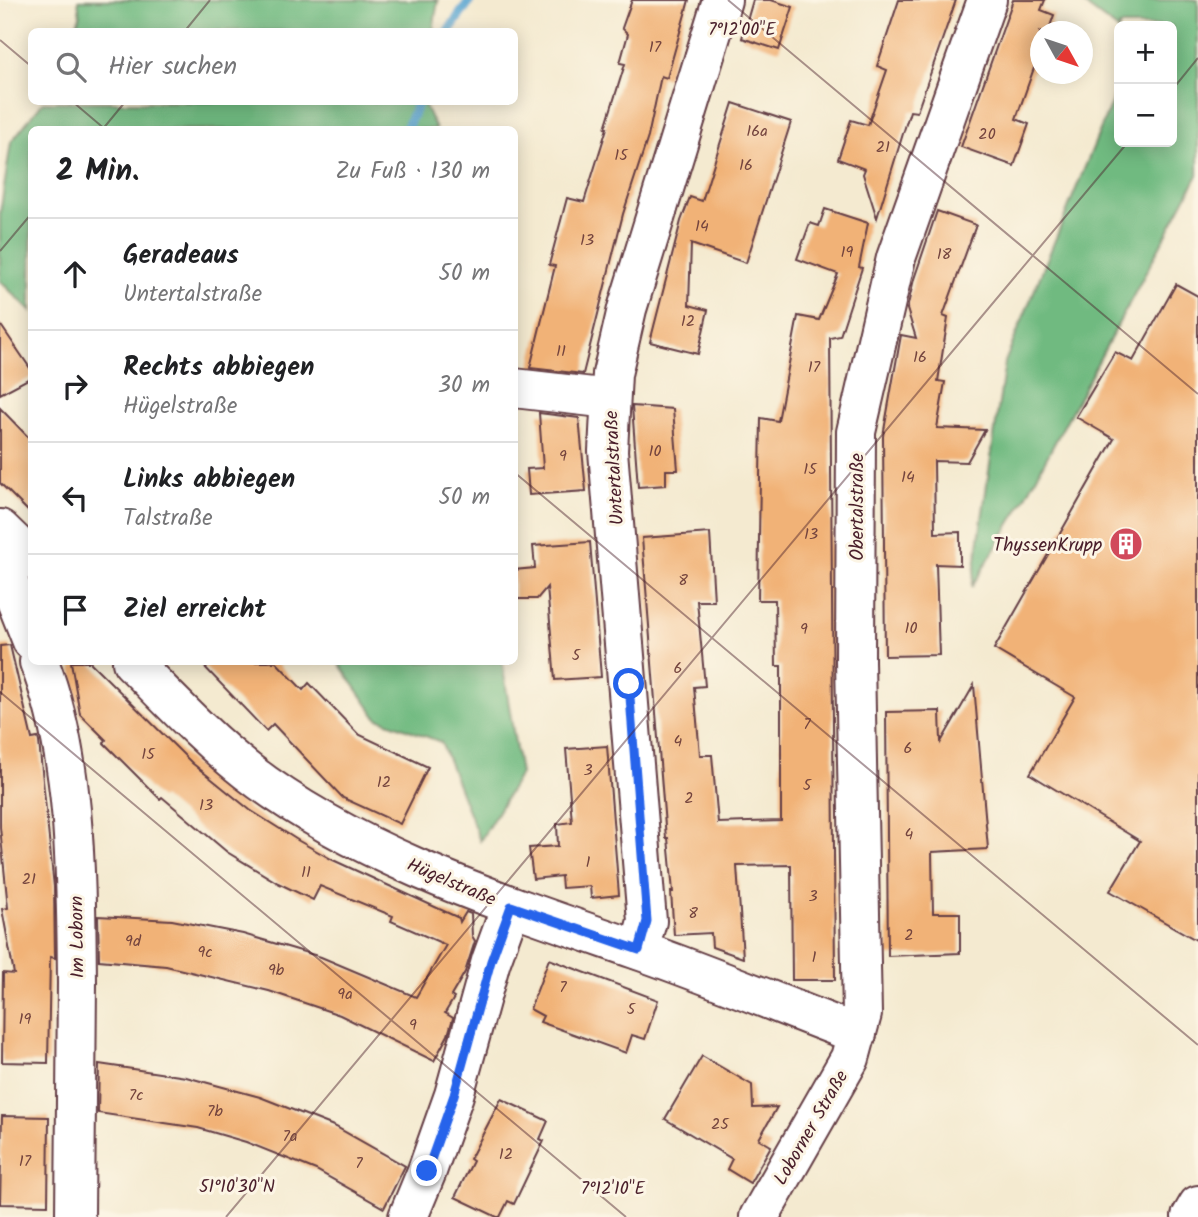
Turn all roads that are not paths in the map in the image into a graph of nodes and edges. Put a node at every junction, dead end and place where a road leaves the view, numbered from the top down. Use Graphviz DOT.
graph roads {
  1 [pos="722,0"];
  2 [pos="987,0"];
  3 [pos="518,388"];
  4 [pos="610,399"];
  5 [pos="0,529"];
  6 [pos="28,556"];
  7 [pos="0,560"];
  8 [pos="28,631"];
  9 [pos="40,665"];
  10 [pos="135,665"];
  11 [pos="511,906"];
  12 [pos="639,950"];
  13 [pos="858,1034"];
  14 [pos="1198,1205"];
  15 [pos="75,1217"];
  16 [pos="408,1217"];
  17 [pos="759,1217"];
  18 [pos="1191,1217"];
  1 -- 4 [label="street, Untertalstraße"];
  2 -- 13 [label="street, Obertalstraße"];
  3 -- 4 [label="street"];
  4 -- 12 [label="street, Untertalstraße"];
  5 -- 6 [label="street"];
  7 -- 8 [label="street"];
  9 -- 15 [label="street, Im Loborn"];
  10 -- 11 [label="street, Hügelstraße"];
  11 -- 12 [label="street, Hügelstraße"];
  11 -- 16 [label="street"];
  12 -- 13 [label="street, Hügelstraße"];
  13 -- 17 [label="street, Loborner Straße"];
  14 -- 18 [label="street"];
}
